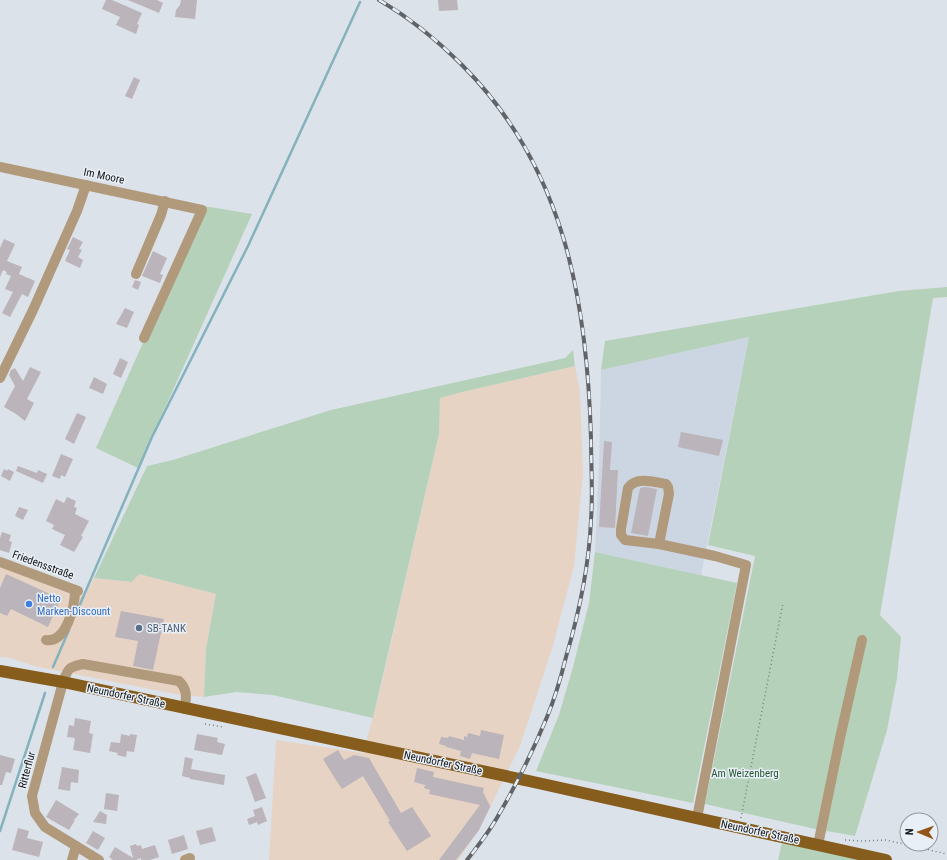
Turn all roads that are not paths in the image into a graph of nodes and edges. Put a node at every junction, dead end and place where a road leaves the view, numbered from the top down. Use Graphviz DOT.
graph roads {
  1 [pos="0,167"];
  2 [pos="86,185"];
  3 [pos="165,201"];
  4 [pos="136,274"];
  5 [pos="144,338"];
  6 [pos="0,378"];
  7 [pos="659,544"];
  8 [pos="0,562"];
  9 [pos="46,640"];
  10 [pos="862,640"];
  11 [pos="0,671"];
  12 [pos="63,682"];
  13 [pos="184,709"];
  14 [pos="697,818"];
  15 [pos="818,845"];
  16 [pos="76,846"];
  17 [pos="72,860"];
  18 [pos="99,860"];
  19 [pos="886,860"];
  1 -- 2 [label="street, Im Moore"];
  2 -- 3 [label="street, Im Moore"];
  2 -- 6 [label="street"];
  3 -- 4 [label="street"];
  3 -- 5 [label="street, Im Moore"];
  7 -- 7 [label="street"];
  7 -- 14 [label="street"];
  8 -- 9 [label="street, Friedensstraße"];
  10 -- 15 [label="street"];
  11 -- 12 [label="main road, Neundorfer Straße"];
  12 -- 13 [label="main road, Neundorfer Straße"];
  12 -- 13 [label="street, Ritterflur"];
  12 -- 16 [label="street, Ritterflur"];
  13 -- 14 [label="main road, Neundorfer Straße"];
  14 -- 15 [label="main road, Neundorfer Straße"];
  15 -- 19 [label="main road, Neundorfer Straße"];
  16 -- 17 [label="street"];
  16 -- 18 [label="street, Ritterflur"];
}
